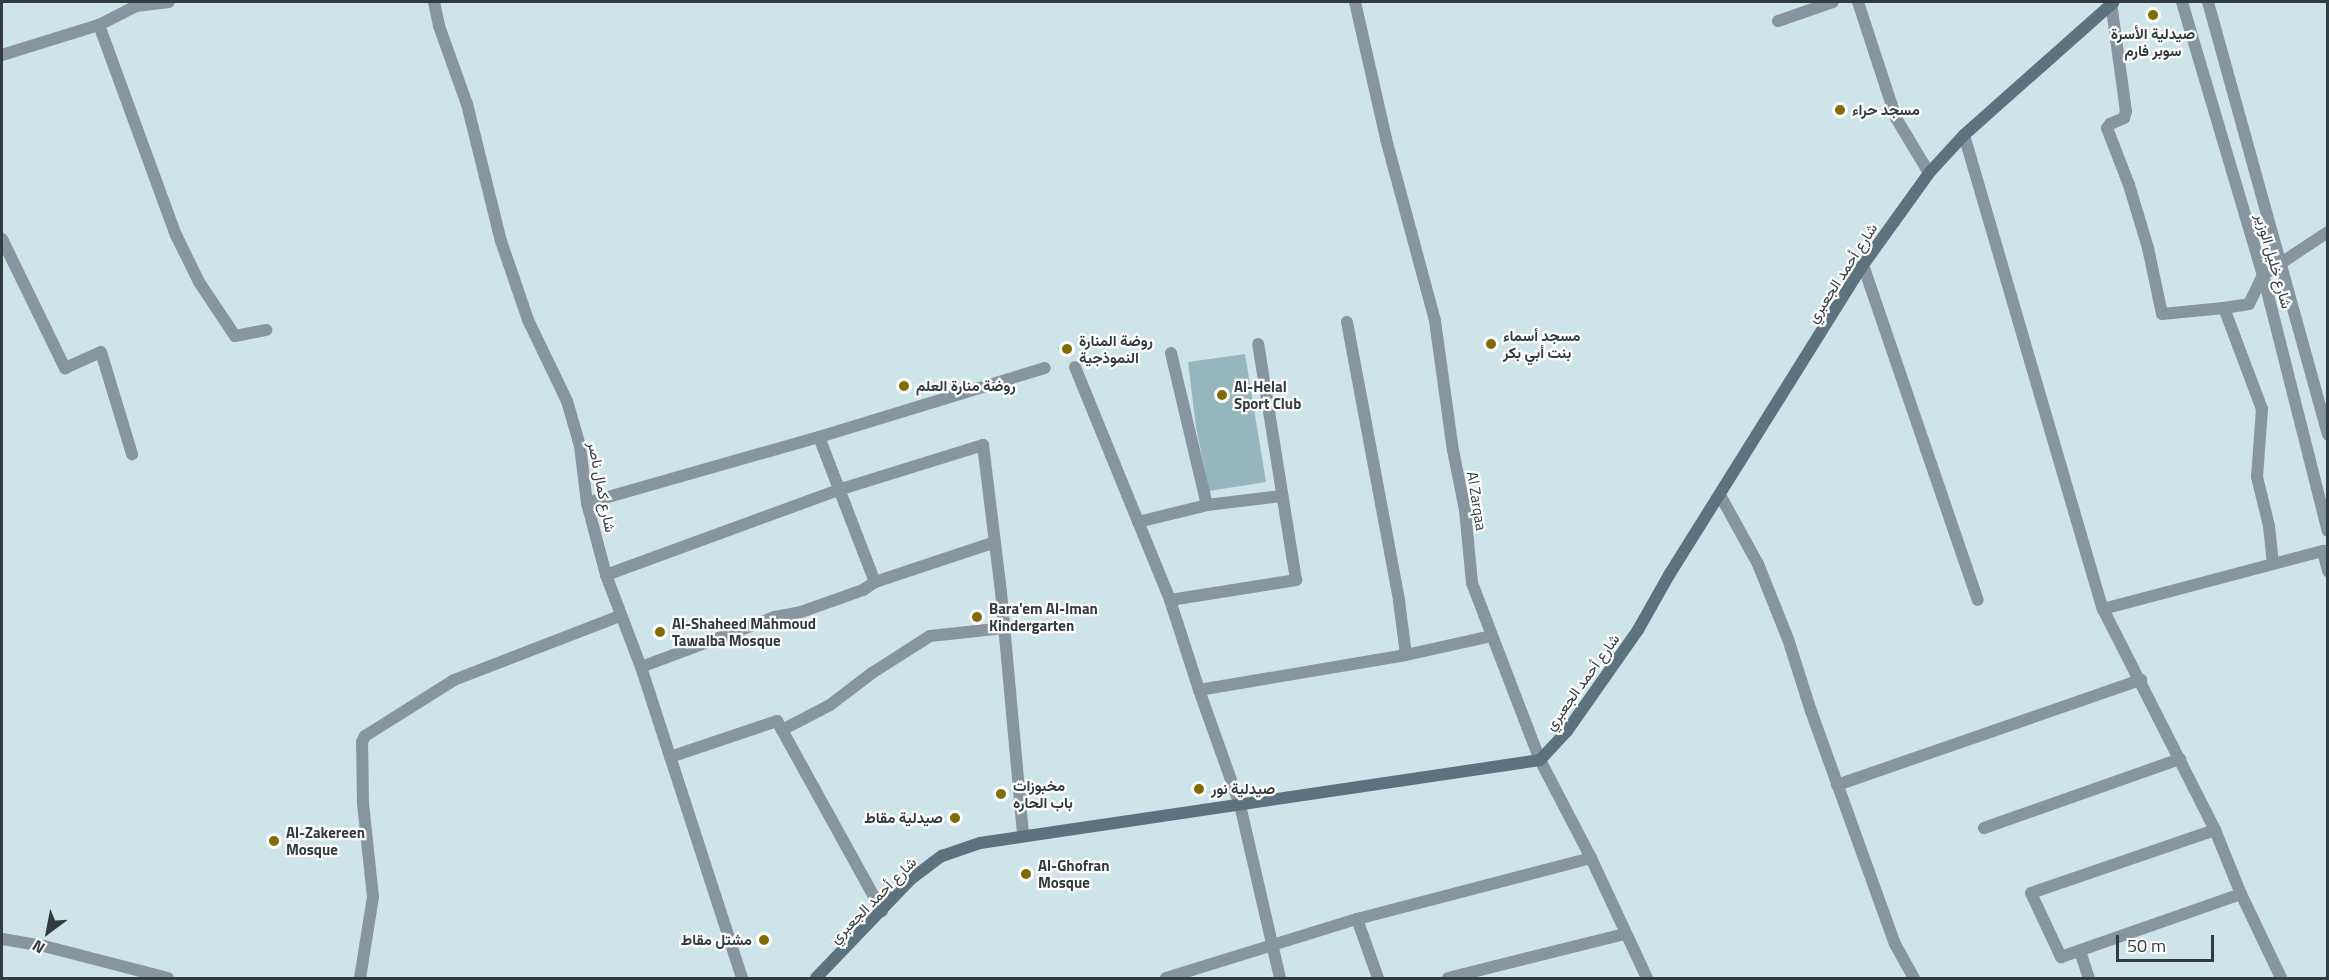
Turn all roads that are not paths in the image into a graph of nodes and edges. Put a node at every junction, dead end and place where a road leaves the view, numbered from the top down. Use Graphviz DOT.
graph roads {
  1 [pos="169,2"];
  2 [pos="434,2"];
  3 [pos="1354,2"];
  4 [pos="1833,2"];
  5 [pos="1858,2"];
  6 [pos="2112,2"];
  7 [pos="2182,2"];
  8 [pos="2208,2"];
  9 [pos="1778,21"];
  10 [pos="99,26"];
  11 [pos="2,55"];
  12 [pos="1964,135"];
  13 [pos="1929,173"];
  14 [pos="2328,232"];
  15 [pos="2,239"];
  16 [pos="2280,264"];
  17 [pos="1863,265"];
  18 [pos="2263,275"];
  19 [pos="2224,308"];
  20 [pos="1347,322"];
  21 [pos="266,330"];
  22 [pos="1258,344"];
  23 [pos="1171,353"];
  24 [pos="1075,367"];
  25 [pos="1045,368"];
  26 [pos="2328,435"];
  27 [pos="819,437"];
  28 [pos="132,454"];
  29 [pos="838,490"];
  30 [pos="1720,495"];
  31 [pos="1281,496"];
  32 [pos="587,503"];
  33 [pos="1207,505"];
  34 [pos="1138,522"];
  35 [pos="2328,531"];
  36 [pos="995,542"];
  37 [pos="2273,563"];
  38 [pos="2328,571"];
  39 [pos="606,575"];
  40 [pos="875,582"];
  41 [pos="1170,600"];
  42 [pos="1978,600"];
  43 [pos="2103,609"];
  44 [pos="620,616"];
  45 [pos="1005,628"];
  46 [pos="1491,636"];
  47 [pos="1406,655"];
  48 [pos="641,667"];
  49 [pos="2141,681"];
  50 [pos="1199,690"];
  51 [pos="783,730"];
  52 [pos="670,757"];
  53 [pos="2180,759"];
  54 [pos="1540,760"];
  55 [pos="1837,785"];
  56 [pos="1240,805"];
  57 [pos="1984,828"];
  58 [pos="2215,830"];
  59 [pos="1023,835"];
  60 [pos="1591,858"];
  61 [pos="2241,894"];
  62 [pos="882,911"];
  63 [pos="1357,919"];
  64 [pos="1625,934"];
  65 [pos="2,939"];
  66 [pos="1271,944"];
  67 [pos="2080,951"];
  68 [pos="168,978"];
  69 [pos="360,978"];
  70 [pos="742,978"];
  71 [pos="816,978"];
  72 [pos="1166,978"];
  73 [pos="1280,978"];
  74 [pos="1378,978"];
  75 [pos="1448,978"];
  76 [pos="1647,978"];
  77 [pos="1914,978"];
  78 [pos="2089,978"];
  79 [pos="2281,978"];
  1 -- 10 [label="street"];
  2 -- 32 [label="street, شارع كمال ناصر"];
  3 -- 46 [label="street, Al Zarqaa"];
  4 -- 9 [label="street"];
  5 -- 13 [label="street"];
  6 -- 12 [label="street, شارع أحمد الجعبري"];
  6 -- 19 [label="street"];
  7 -- 18 [label="street, شارع خليل الوزير"];
  8 -- 16 [label="street, شارع خليل الوزير"];
  10 -- 11 [label="street"];
  10 -- 21 [label="street"];
  12 -- 13 [label="street, شارع أحمد الجعبري"];
  12 -- 43 [label="street"];
  13 -- 17 [label="street, شارع أحمد الجعبري"];
  14 -- 16 [label="street"];
  15 -- 28 [label="street"];
  16 -- 18 [label="street"];
  16 -- 26 [label="street, شارع خليل الوزير"];
  17 -- 30 [label="street, شارع أحمد الجعبري"];
  17 -- 42 [label="street"];
  18 -- 19 [label="street"];
  18 -- 35 [label="street, شارع خليل الوزير"];
  19 -- 37 [label="street"];
  20 -- 47 [label="street"];
  22 -- 31 [label="street"];
  23 -- 33 [label="street"];
  24 -- 34 [label="street"];
  25 -- 27 [label="street"];
  27 -- 29 [label="street"];
  27 -- 32 [label="street"];
  29 -- 36 [label="street"];
  29 -- 39 [label="street"];
  29 -- 40 [label="street"];
  30 -- 54 [label="street, شارع أحمد الجعبري"];
  30 -- 55 [label="street"];
  31 -- 33 [label="street"];
  31 -- 41 [label="street"];
  32 -- 39 [label="street, شارع كمال ناصر"];
  33 -- 34 [label="street"];
  34 -- 41 [label="street"];
  36 -- 40 [label="street"];
  36 -- 45 [label="street"];
  37 -- 38 [label="street"];
  37 -- 43 [label="street"];
  39 -- 44 [label="street, شارع كمال ناصر"];
  40 -- 48 [label="street"];
  41 -- 50 [label="street"];
  43 -- 49 [label="street"];
  44 -- 48 [label="street, شارع كمال ناصر"];
  44 -- 69 [label="street"];
  45 -- 51 [label="street"];
  45 -- 59 [label="street"];
  46 -- 47 [label="street"];
  46 -- 54 [label="street, Al Zarqaa"];
  47 -- 50 [label="street"];
  48 -- 52 [label="street, شارع كمال ناصر"];
  49 -- 53 [label="street"];
  49 -- 55 [label="street"];
  50 -- 56 [label="street"];
  51 -- 52 [label="street"];
  51 -- 62 [label="street"];
  52 -- 70 [label="street, شارع كمال ناصر"];
  53 -- 57 [label="street"];
  53 -- 58 [label="street"];
  54 -- 56 [label="street, شارع أحمد الجعبري"];
  54 -- 60 [label="street, Al Zarqaa"];
  55 -- 77 [label="street"];
  56 -- 59 [label="street, شارع أحمد الجعبري"];
  56 -- 66 [label="street"];
  58 -- 61 [label="street"];
  58 -- 67 [label="street"];
  59 -- 62 [label="street, شارع أحمد الجعبري"];
  60 -- 63 [label="street"];
  60 -- 64 [label="street, Al Zarqaa"];
  61 -- 67 [label="street"];
  61 -- 79 [label="street"];
  62 -- 71 [label="street, شارع أحمد الجعبري"];
  63 -- 66 [label="street"];
  63 -- 74 [label="street"];
  64 -- 75 [label="street"];
  64 -- 76 [label="street, Al Zarqaa"];
  65 -- 68 [label="street"];
  66 -- 72 [label="street"];
  66 -- 73 [label="street"];
  67 -- 78 [label="street"];
}
